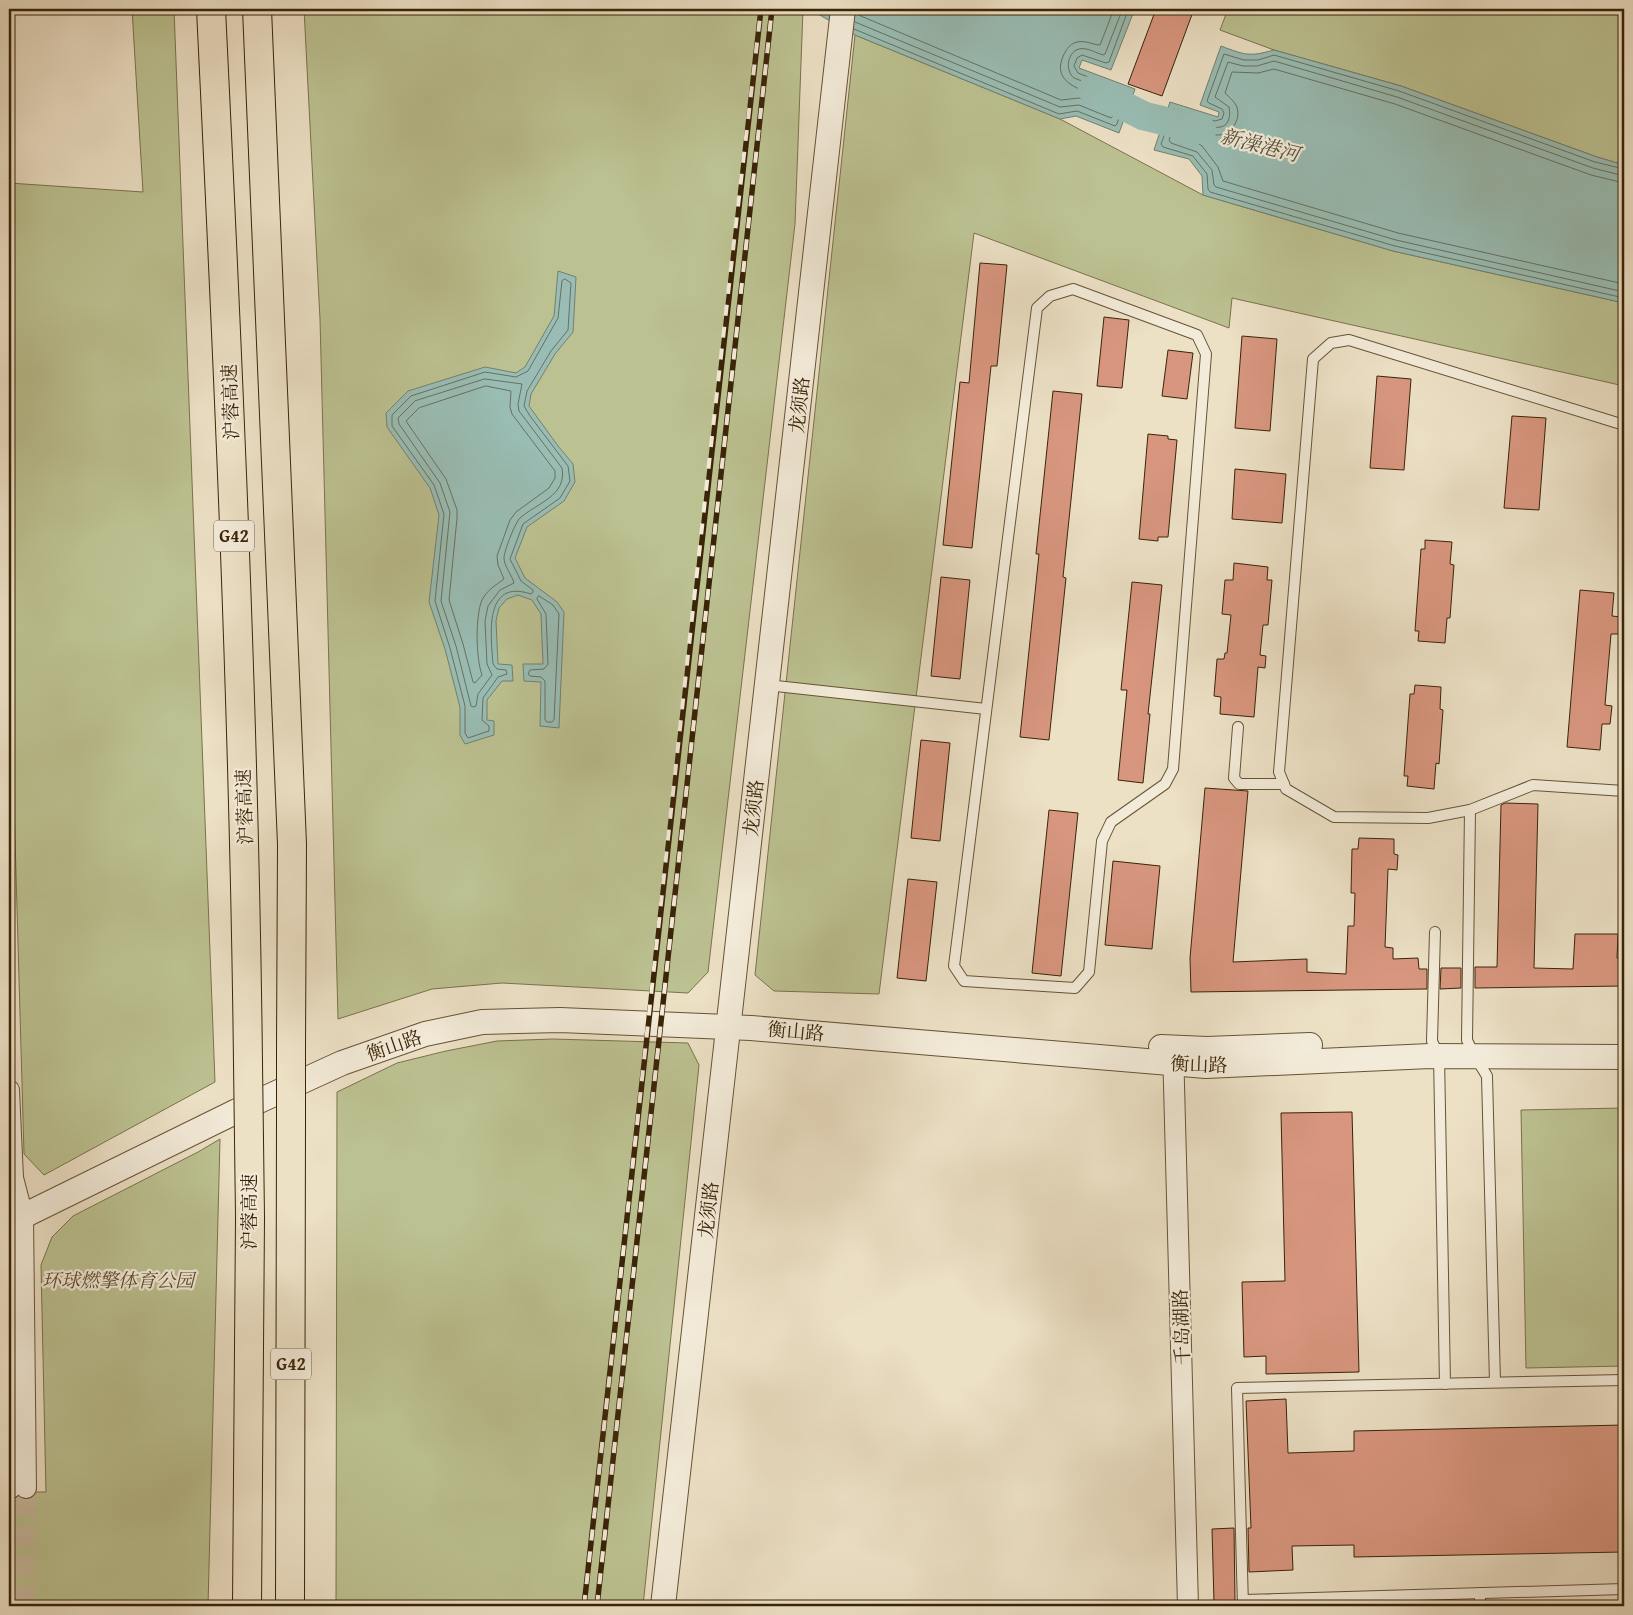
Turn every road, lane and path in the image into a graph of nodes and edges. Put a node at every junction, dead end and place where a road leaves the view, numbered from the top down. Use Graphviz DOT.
graph roads {
  1 [pos="211,9"];
  2 [pos="257,9"];
  3 [pos="843,9"];
  4 [pos="1624,425"];
  5 [pos="767,685"];
  6 [pos="986,709"];
  7 [pos="1238,727"];
  8 [pos="1284,784"];
  9 [pos="1624,791"];
  10 [pos="1470,810"];
  11 [pos="1435,932"];
  12 [pos="729,1020"];
  13 [pos="1624,1042"];
  14 [pos="1436,1048"];
  15 [pos="1470,1048"];
  16 [pos="1173,1056"];
  17 [pos="1624,1057"];
  18 [pos="9,1090"];
  19 [pos="12,1207"];
  20 [pos="1624,1380"];
  21 [pos="1495,1382"];
  22 [pos="1445,1384"];
  23 [pos="19,1488"];
  24 [pos="1624,1589"];
  25 [pos="1480,1593"];
  26 [pos="1243,1603"];
  27 [pos="247,1606"];
  28 [pos="290,1606"];
  29 [pos="663,1606"];
  30 [pos="1188,1606"];
  31 [pos="1480,1606"];
  1 -- 27 [label="highway, 沪蓉高速 / G42, bridge"];
  2 -- 28 [label="highway, G42, bridge"];
  3 -- 5 [label="street, 龙须路"];
  4 -- 8 [label="lane"];
  5 -- 6 [label="lane"];
  5 -- 12 [label="street, 龙须路"];
  6 -- 6 [label="lane"];
  7 -- 8 [label="lane"];
  8 -- 10 [label="lane"];
  9 -- 10 [label="lane"];
  10 -- 15 [label="lane"];
  11 -- 14 [label="lane"];
  12 -- 16 [label="street, 衡山路"];
  12 -- 19 [label="street, 衡山路"];
  12 -- 29 [label="street, 龙须路"];
  13 -- 15 [label="street, 衡山路"];
  14 -- 15 [label="street, 衡山路"];
  14 -- 16 [label="street, 衡山路"];
  14 -- 22 [label="lane"];
  15 -- 17 [label="street, 衡山路"];
  15 -- 21 [label="lane"];
  16 -- 30 [label="street, 千岛湖路"];
  18 -- 19 [label="street"];
  19 -- 23 [label="street"];
  20 -- 21 [label="lane"];
  21 -- 22 [label="lane"];
  22 -- 26 [label="lane"];
  24 -- 25 [label="lane"];
  25 -- 26 [label="lane"];
  25 -- 31 [label="lane"];
}
